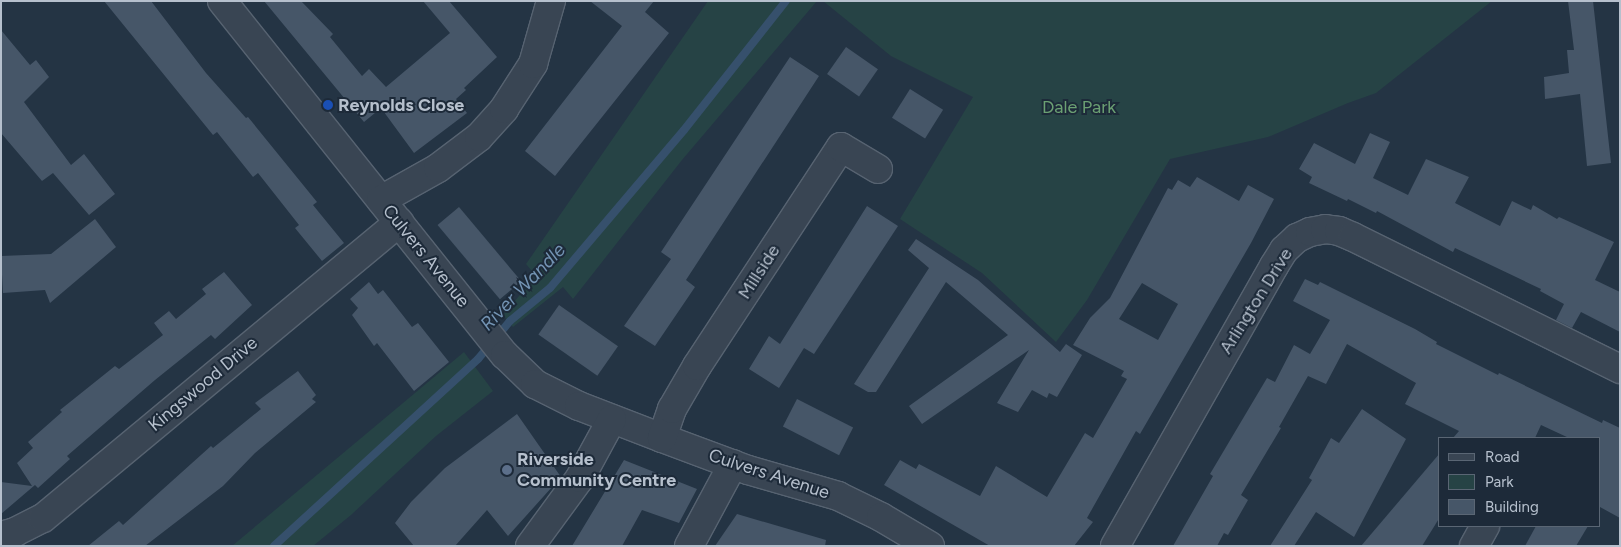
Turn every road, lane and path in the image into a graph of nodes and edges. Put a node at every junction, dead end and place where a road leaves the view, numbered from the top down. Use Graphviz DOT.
graph roads {
  1 [pos="222,1"];
  2 [pos="550,1"];
  3 [pos="878,169"];
  4 [pos="381,200"];
  5 [pos="398,222"];
  6 [pos="1620,369"];
  7 [pos="612,419"];
  8 [pos="662,438"];
  9 [pos="733,464"];
  10 [pos="1484,527"];
  11 [pos="1,536"];
  12 [pos="530,546"];
  13 [pos="689,546"];
  14 [pos="930,546"];
  15 [pos="1115,546"];
  16 [pos="1474,546"];
  1 -- 4 [label="street, Culvers Avenue"];
  2 -- 4 [label="street"];
  3 -- 8 [label="street, Millside"];
  4 -- 5 [label="street, Culvers Avenue"];
  5 -- 7 [label="street, Culvers Avenue"];
  5 -- 11 [label="street, Kingswood Drive"];
  6 -- 15 [label="street, Arlington Drive"];
  7 -- 8 [label="street, Culvers Avenue"];
  7 -- 12 [label="street"];
  8 -- 9 [label="street, Culvers Avenue"];
  9 -- 13 [label="street"];
  9 -- 14 [label="street, Culvers Avenue"];
  10 -- 16 [label="street"];
}
